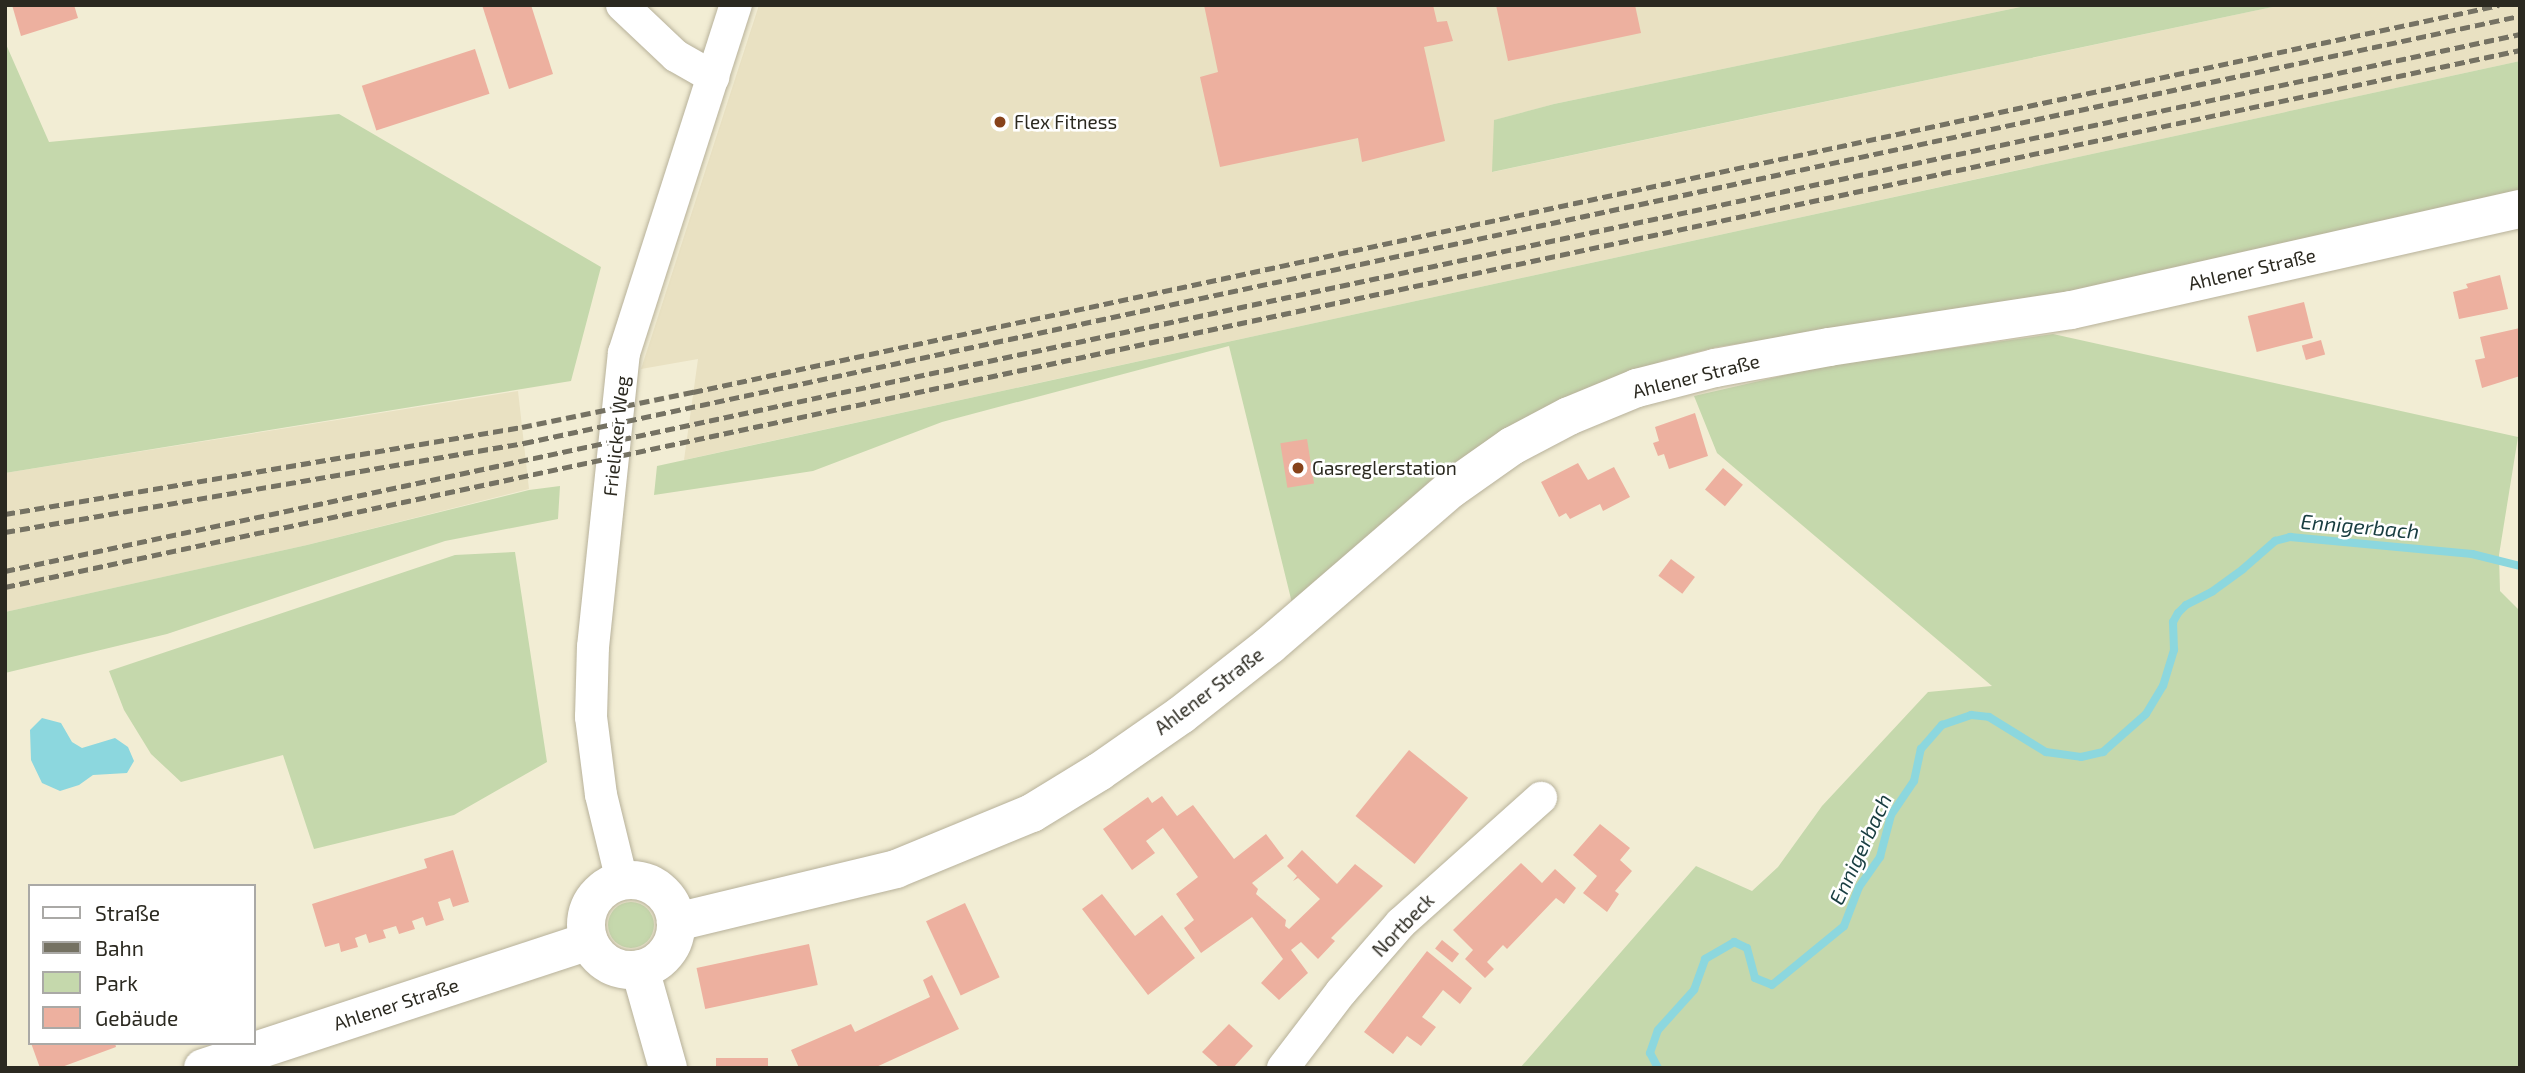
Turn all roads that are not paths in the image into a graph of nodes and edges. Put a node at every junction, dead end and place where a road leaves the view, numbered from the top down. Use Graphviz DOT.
graph roads {
  1 [pos="622,5"];
  2 [pos="736,5"];
  3 [pos="713,77"];
  4 [pos="2520,209"];
  5 [pos="1541,798"];
  6 [pos="622,881"];
  7 [pos="676,922"];
  8 [pos="589,941"];
  9 [pos="640,969"];
  10 [pos="203,1068"];
  11 [pos="668,1068"];
  12 [pos="1283,1068"];
  1 -- 3 [label="street"];
  2 -- 3 [label="street, Frielicker Weg"];
  3 -- 6 [label="street, Frielicker Weg"];
  4 -- 7 [label="main road, Ahlener Straße"];
  5 -- 12 [label="street, Nortbeck"];
  6 -- 7 [label="main road"];
  6 -- 8 [label="main road"];
  7 -- 9 [label="main road"];
  8 -- 9 [label="main road"];
  8 -- 10 [label="main road, Ahlener Straße"];
  9 -- 11 [label="main road"];
}
